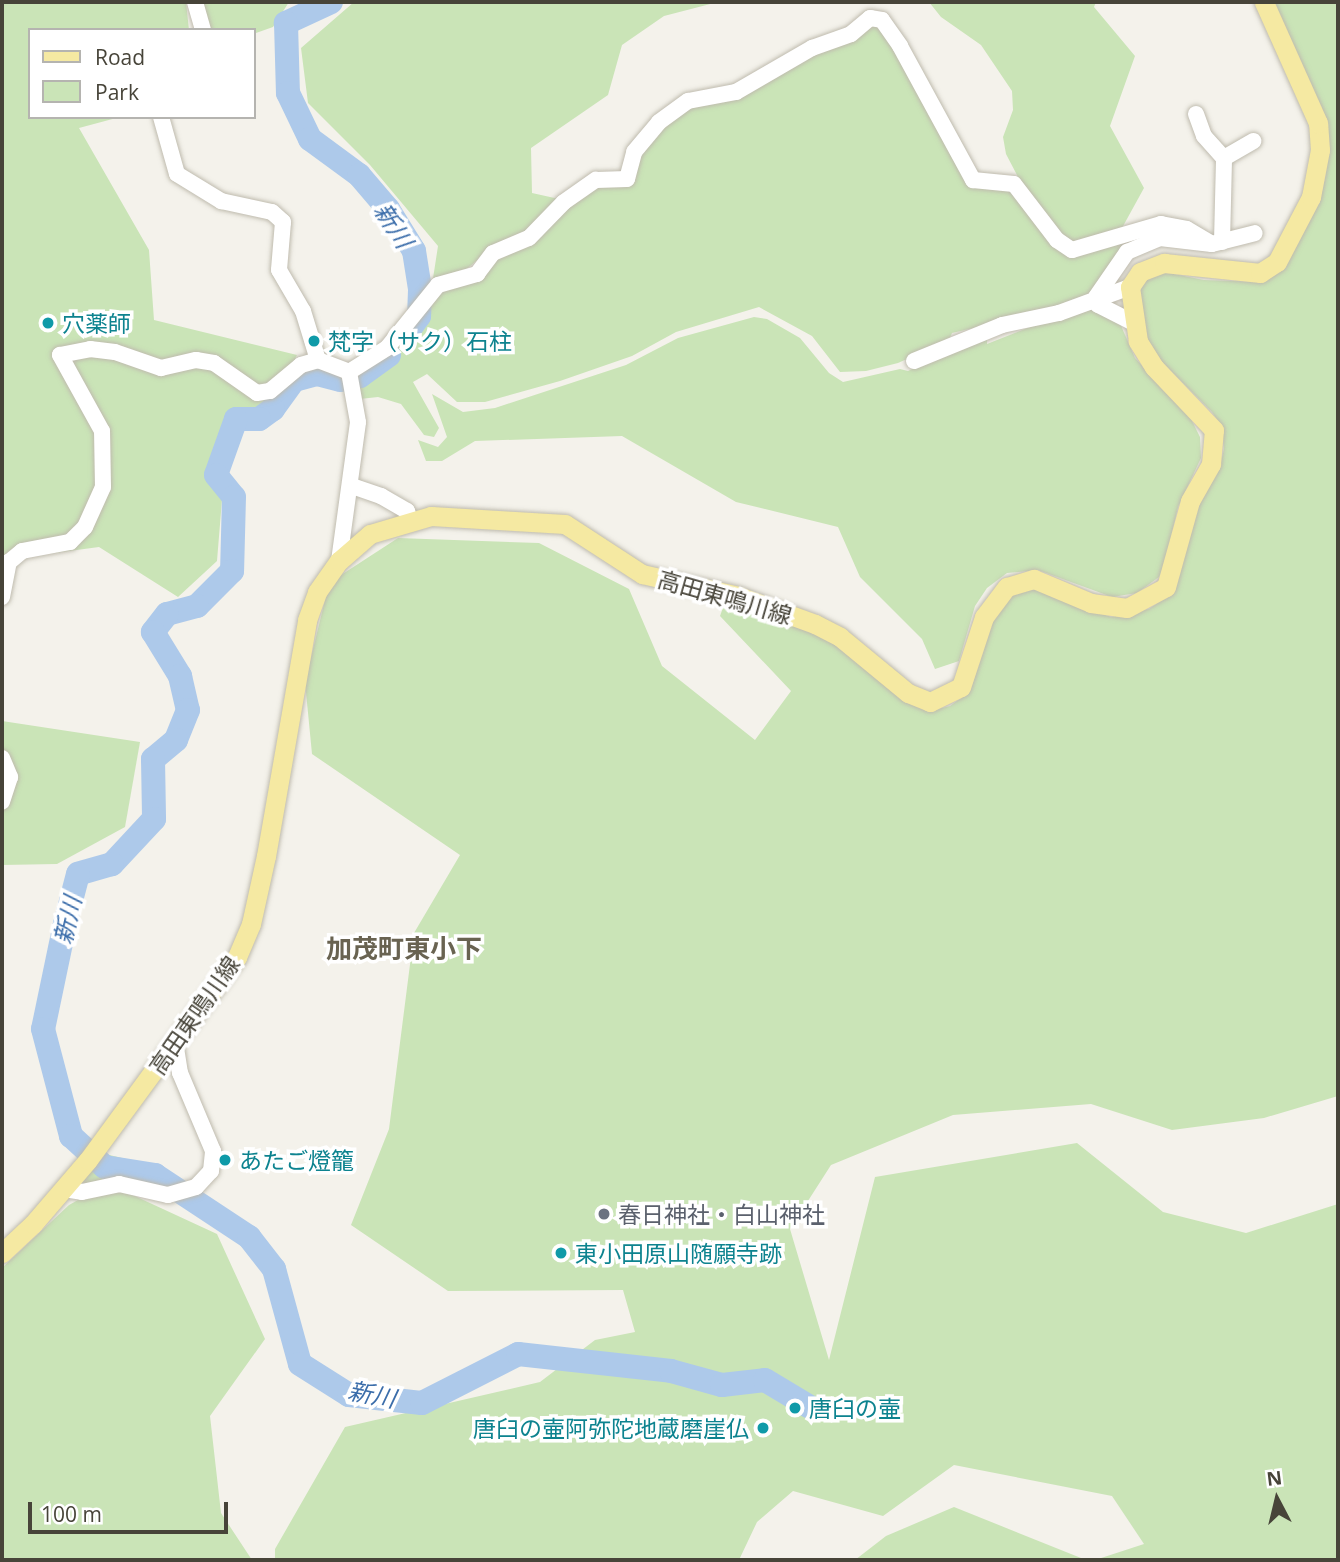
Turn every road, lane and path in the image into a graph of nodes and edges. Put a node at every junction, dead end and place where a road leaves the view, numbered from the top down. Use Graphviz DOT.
graph roads {
  1 [pos="195,2"];
  2 [pos="1264,2"];
  3 [pos="202,28"];
  4 [pos="1196,114"];
  5 [pos="162,119"];
  6 [pos="1254,141"];
  7 [pos="1224,158"];
  8 [pos="1255,233"];
  9 [pos="1217,243"];
  10 [pos="1130,287"];
  11 [pos="1096,297"];
  12 [pos="1132,322"];
  13 [pos="318,360"];
  14 [pos="914,361"];
  15 [pos="349,372"];
  16 [pos="352,485"];
  17 [pos="410,520"];
  18 [pos="339,561"];
  19 [pos="2,597"];
  20 [pos="2,758"];
  21 [pos="2,802"];
  22 [pos="175,1042"];
  23 [pos="64,1189"];
  24 [pos="2,1253"];
  1 -- 3 [label="street"];
  2 -- 10 [label="main road"];
  4 -- 7 [label="street"];
  5 -- 13 [label="street"];
  6 -- 7 [label="street"];
  7 -- 9 [label="street"];
  8 -- 9 [label="street"];
  9 -- 11 [label="street"];
  9 -- 15 [label="street"];
  10 -- 11 [label="street"];
  10 -- 12 [label="main road, 高田東鳴川線"];
  11 -- 12 [label="street"];
  11 -- 14 [label="street"];
  12 -- 17 [label="main road, 高田東鳴川線"];
  13 -- 15 [label="street"];
  13 -- 19 [label="street"];
  15 -- 16 [label="street"];
  16 -- 17 [label="street"];
  16 -- 18 [label="street"];
  17 -- 18 [label="main road, 高田東鳴川線"];
  18 -- 22 [label="main road, 高田東鳴川線"];
  20 -- 21 [label="street"];
  22 -- 23 [label="main road, 高田東鳴川線"];
  22 -- 23 [label="street"];
  23 -- 24 [label="main road, 高田東鳴川線"];
}
